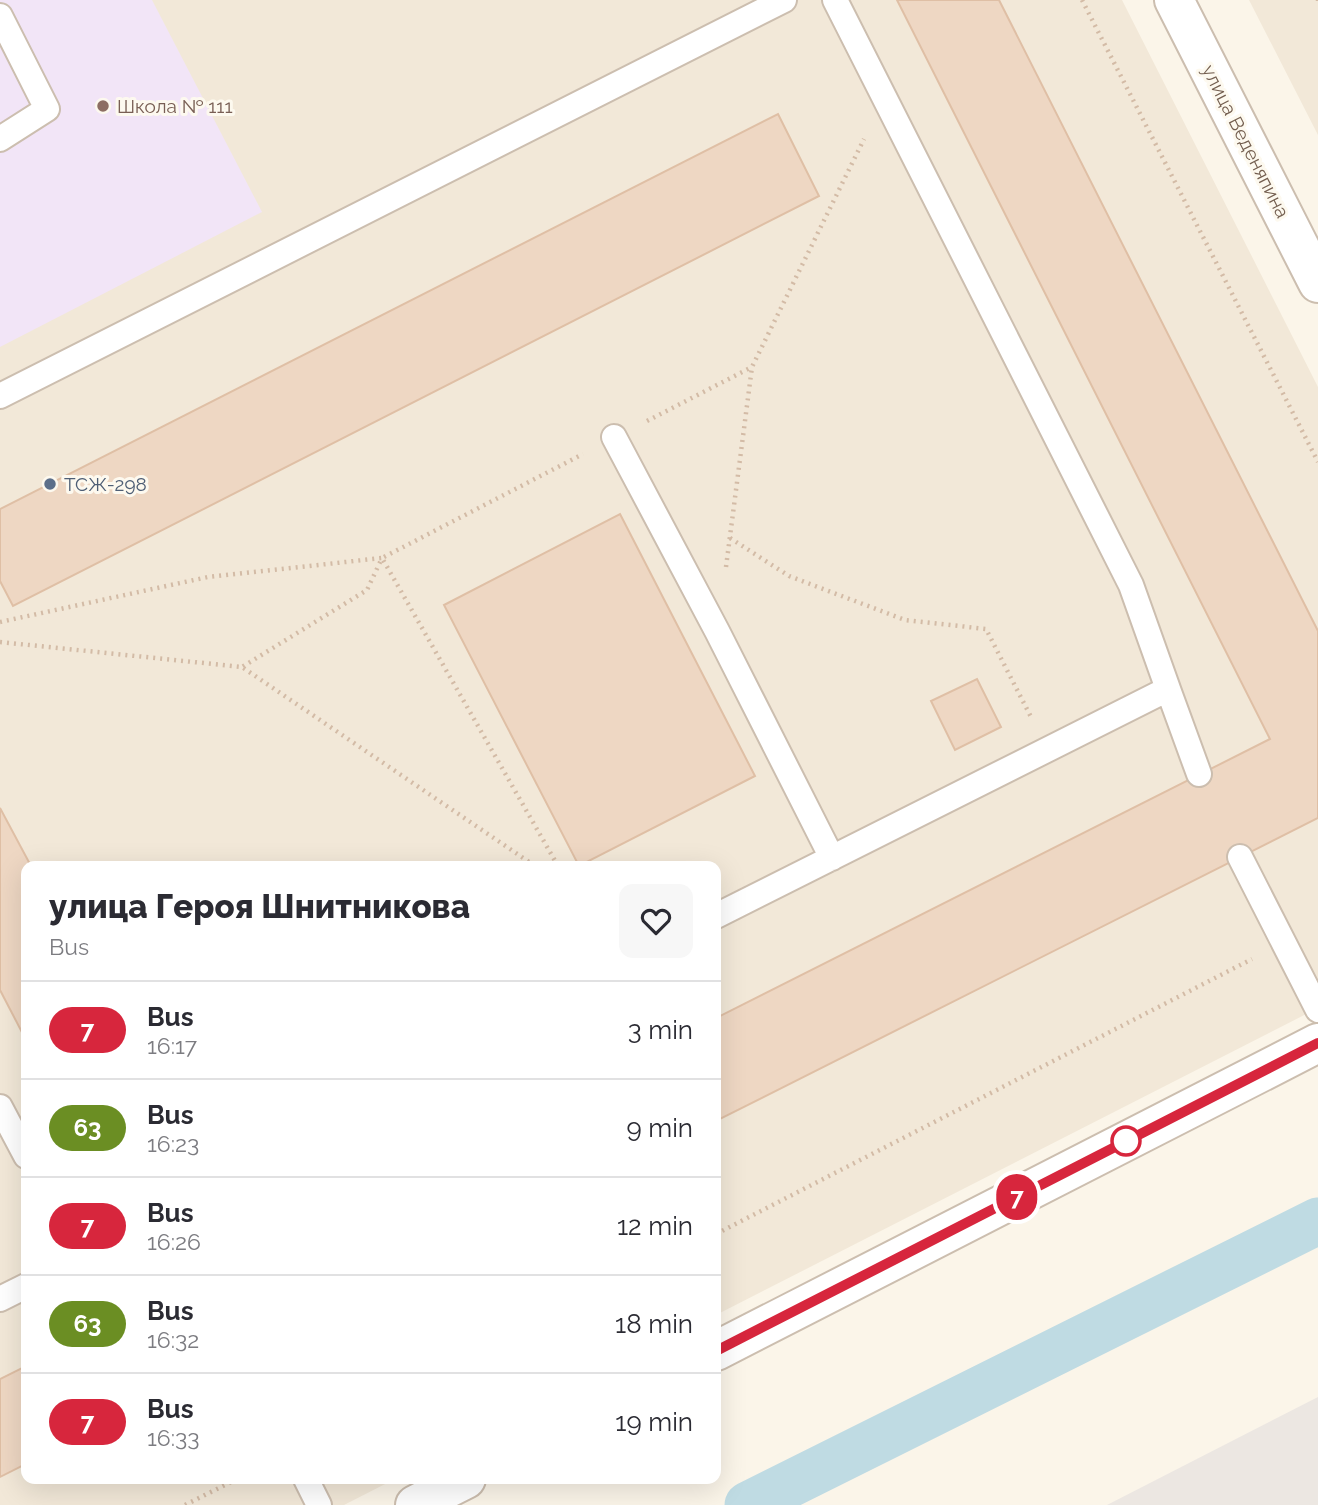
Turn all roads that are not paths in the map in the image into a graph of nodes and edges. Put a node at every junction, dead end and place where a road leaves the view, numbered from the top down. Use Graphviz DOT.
graph roads {
  1 [pos="784,0"];
  2 [pos="835,0"];
  3 [pos="1174,0"];
  4 [pos="0,16"];
  5 [pos="0,139"];
  6 [pos="1318,283"];
  7 [pos="0,396"];
  8 [pos="614,437"];
  9 [pos="1168,689"];
  10 [pos="1199,774"];
  11 [pos="1240,857"];
  12 [pos="832,858"];
  13 [pos="721,914"];
  14 [pos="1318,1010"];
  15 [pos="1318,1043"];
  16 [pos="0,1107"];
  17 [pos="21,1147"];
  18 [pos="21,1288"];
  19 [pos="0,1299"];
  20 [pos="721,1348"];
  21 [pos="308,1484"];
  22 [pos="456,1484"];
  23 [pos="319,1505"];
  24 [pos="415,1505"];
  1 -- 7 [label="lane"];
  2 -- 9 [label="lane"];
  3 -- 6 [label="street, улица Веденяпина"];
  4 -- 5 [label="lane"];
  8 -- 12 [label="lane"];
  9 -- 10 [label="lane"];
  9 -- 12 [label="lane"];
  11 -- 14 [label="lane"];
  12 -- 13 [label="lane"];
  15 -- 20 [label="street"];
  16 -- 17 [label="lane"];
  18 -- 19 [label="lane"];
  21 -- 23 [label="lane"];
  22 -- 24 [label="street"];
}
